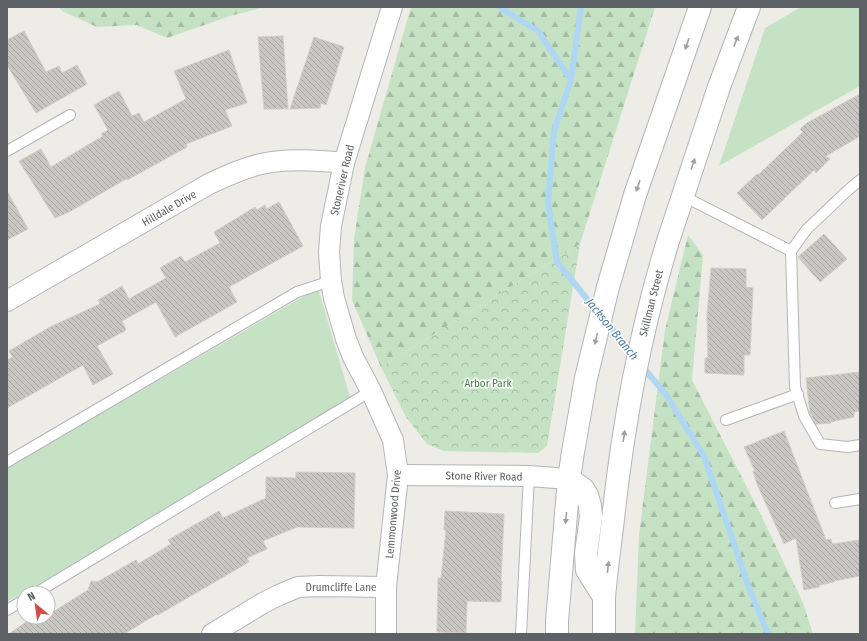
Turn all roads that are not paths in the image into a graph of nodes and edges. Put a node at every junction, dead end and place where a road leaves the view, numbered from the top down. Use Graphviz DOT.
graph roads {
  1 [pos="392,7"];
  2 [pos="700,7"];
  3 [pos="749,7"];
  4 [pos="70,115"];
  5 [pos="7,151"];
  6 [pos="344,163"];
  7 [pos="860,180"];
  8 [pos="683,196"];
  9 [pos="791,251"];
  10 [pos="331,280"];
  11 [pos="7,301"];
  12 [pos="353,357"];
  13 [pos="371,391"];
  14 [pos="798,394"];
  15 [pos="726,420"];
  16 [pos="860,445"];
  17 [pos="7,462"];
  18 [pos="398,474"];
  19 [pos="529,476"];
  20 [pos="569,480"];
  21 [pos="860,499"];
  22 [pos="835,503"];
  23 [pos="49,585"];
  24 [pos="386,587"];
  25 [pos="604,597"];
  26 [pos="16,605"];
  27 [pos="7,610"];
  28 [pos="212,634"];
  29 [pos="386,634"];
  30 [pos="521,634"];
  31 [pos="557,634"];
  32 [pos="604,634"];
  1 -- 6 [label="street, Stoneriver Road"];
  2 -- 20 [label="main road, one-way"];
  8 -- 3 [label="main road, Skillman Street, one-way"];
  4 -- 5 [label="lane"];
  6 -- 10 [label="street, Stoneriver Road"];
  6 -- 11 [label="street, Hilldale Drive"];
  7 -- 9 [label="lane"];
  8 -- 9 [label="lane"];
  25 -- 8 [label="main road, Skillman Street, one-way"];
  9 -- 14 [label="lane"];
  10 -- 12 [label="street, Stoneriver Road"];
  10 -- 17 [label="lane"];
  12 -- 13 [label="street, Lemmonwood Drive"];
  13 -- 18 [label="street, Lemmonwood Drive"];
  13 -- 23 [label="lane"];
  14 -- 15 [label="lane"];
  14 -- 16 [label="lane"];
  18 -- 19 [label="street, Stone River Road"];
  18 -- 24 [label="street, Lemmonwood Drive"];
  19 -- 20 [label="street, Stone River Road"];
  19 -- 30 [label="lane"];
  20 -- 25 [label="main road"];
  20 -- 31 [label="main road, one-way"];
  21 -- 22 [label="lane"];
  24 -- 28 [label="street, Drumcliffe Lane"];
  24 -- 29 [label="street, Lemmonwood Drive"];
  25 -- 32 [label="main road, Skillman Street"];
  26 -- 27 [label="lane"];
}
